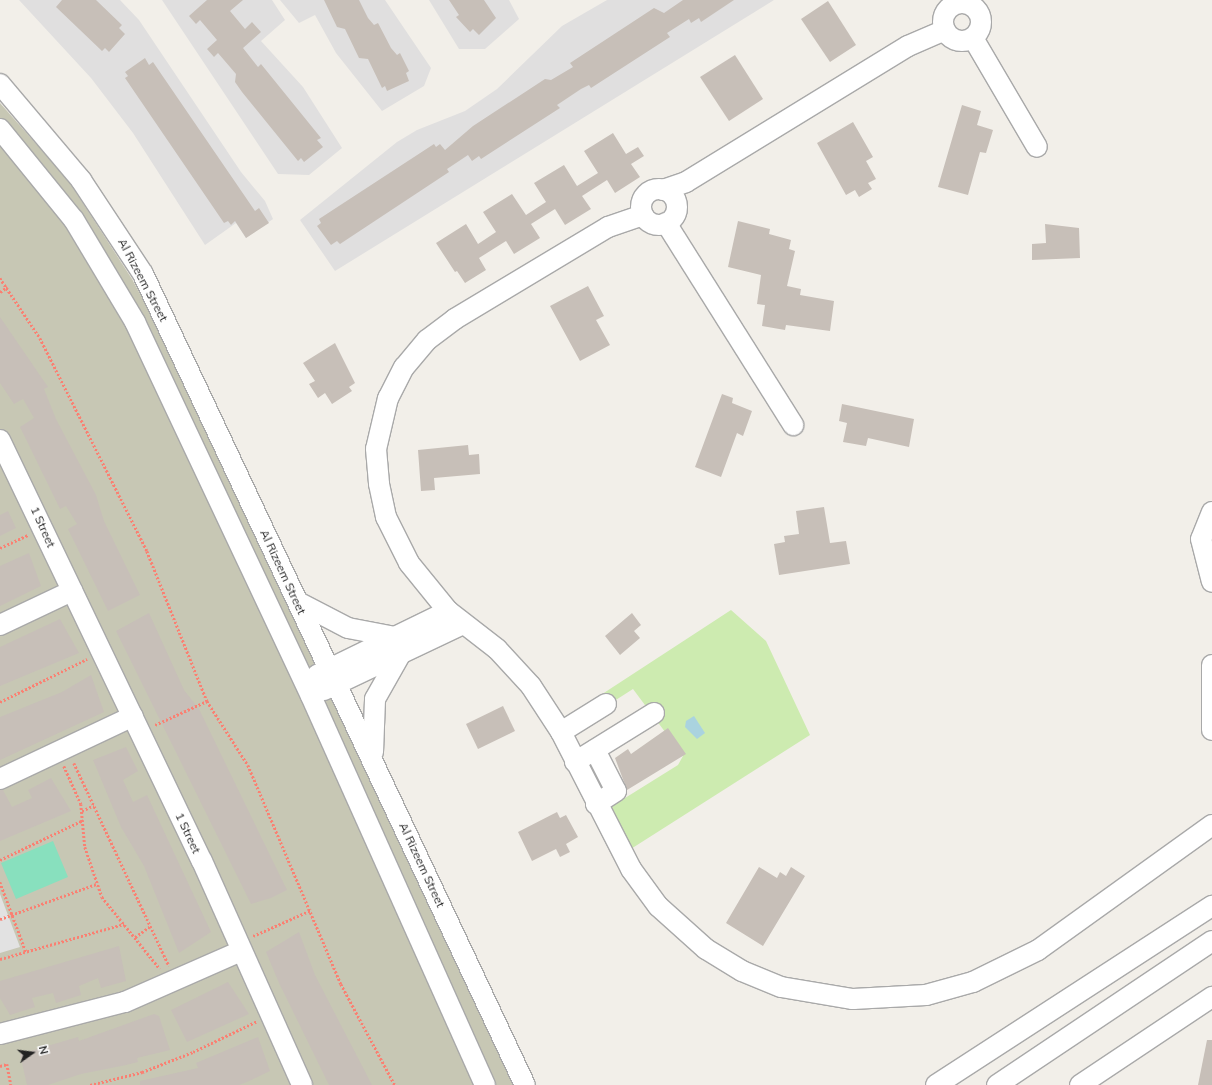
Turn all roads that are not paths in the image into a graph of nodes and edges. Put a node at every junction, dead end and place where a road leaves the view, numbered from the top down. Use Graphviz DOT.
graph roads {
  1 [pos="990,0"];
  2 [pos="976,7"];
  3 [pos="945,30"];
  4 [pos="973,38"];
  5 [pos="0,84"];
  6 [pos="0,129"];
  7 [pos="1037,147"];
  8 [pos="670,197"];
  9 [pos="643,215"];
  10 [pos="666,224"];
  11 [pos="792,425"];
  12 [pos="0,440"];
  13 [pos="7,468"];
  14 [pos="1212,512"];
  15 [pos="1212,582"];
  16 [pos="72,591"];
  17 [pos="298,602"];
  18 [pos="448,611"];
  19 [pos="463,624"];
  20 [pos="0,625"];
  21 [pos="398,645"];
  22 [pos="1212,665"];
  23 [pos="332,677"];
  24 [pos="308,689"];
  25 [pos="606,704"];
  26 [pos="654,713"];
  27 [pos="133,716"];
  28 [pos="1212,730"];
  29 [pos="561,732"];
  30 [pos="595,750"];
  31 [pos="373,760"];
  32 [pos="575,762"];
  33 [pos="0,778"];
  34 [pos="596,804"];
  35 [pos="1212,825"];
  36 [pos="1212,906"];
  37 [pos="1212,940"];
  38 [pos="241,951"];
  39 [pos="1212,997"];
  40 [pos="0,1034"];
  41 [pos="476,1066"];
  42 [pos="295,1082"];
  43 [pos="485,1085"];
  44 [pos="496,1085"];
  45 [pos="525,1085"];
  46 [pos="936,1085"];
  47 [pos="997,1085"];
  48 [pos="1080,1085"];
  1 -- 2 [label="street"];
  2 -- 3 [label="street"];
  2 -- 4 [label="street"];
  3 -- 4 [label="street"];
  3 -- 8 [label="street"];
  4 -- 7 [label="street"];
  5 -- 17 [label="street, Al Rizeem Street"];
  6 -- 24 [label="street"];
  8 -- 9 [label="street"];
  8 -- 10 [label="street"];
  9 -- 10 [label="street"];
  9 -- 18 [label="street"];
  10 -- 11 [label="street"];
  12 -- 13 [label="street, 1 Street"];
  13 -- 16 [label="street, 1 Street"];
  14 -- 15 [label="street"];
  16 -- 20 [label="street"];
  16 -- 27 [label="street, 1 Street"];
  17 -- 21 [label="street"];
  17 -- 23 [label="street, Al Rizeem Street"];
  18 -- 19 [label="street"];
  18 -- 21 [label="street"];
  19 -- 21 [label="street"];
  19 -- 29 [label="street"];
  21 -- 23 [label="street"];
  21 -- 31 [label="street"];
  22 -- 28 [label="street"];
  23 -- 24 [label="street"];
  23 -- 31 [label="street, Al Rizeem Street"];
  24 -- 41 [label="street"];
  25 -- 29 [label="street"];
  26 -- 30 [label="street"];
  27 -- 33 [label="street"];
  27 -- 38 [label="street, 1 Street"];
  29 -- 32 [label="street"];
  30 -- 32 [label="street"];
  30 -- 34 [label="street"];
  31 -- 45 [label="street, Al Rizeem Street"];
  32 -- 34 [label="street"];
  34 -- 35 [label="street"];
  36 -- 46 [label="street"];
  37 -- 47 [label="street"];
  38 -- 40 [label="street"];
  38 -- 42 [label="street, 1 Street"];
  39 -- 48 [label="street"];
  41 -- 43 [label="street"];
  41 -- 44 [label="street"];
}
